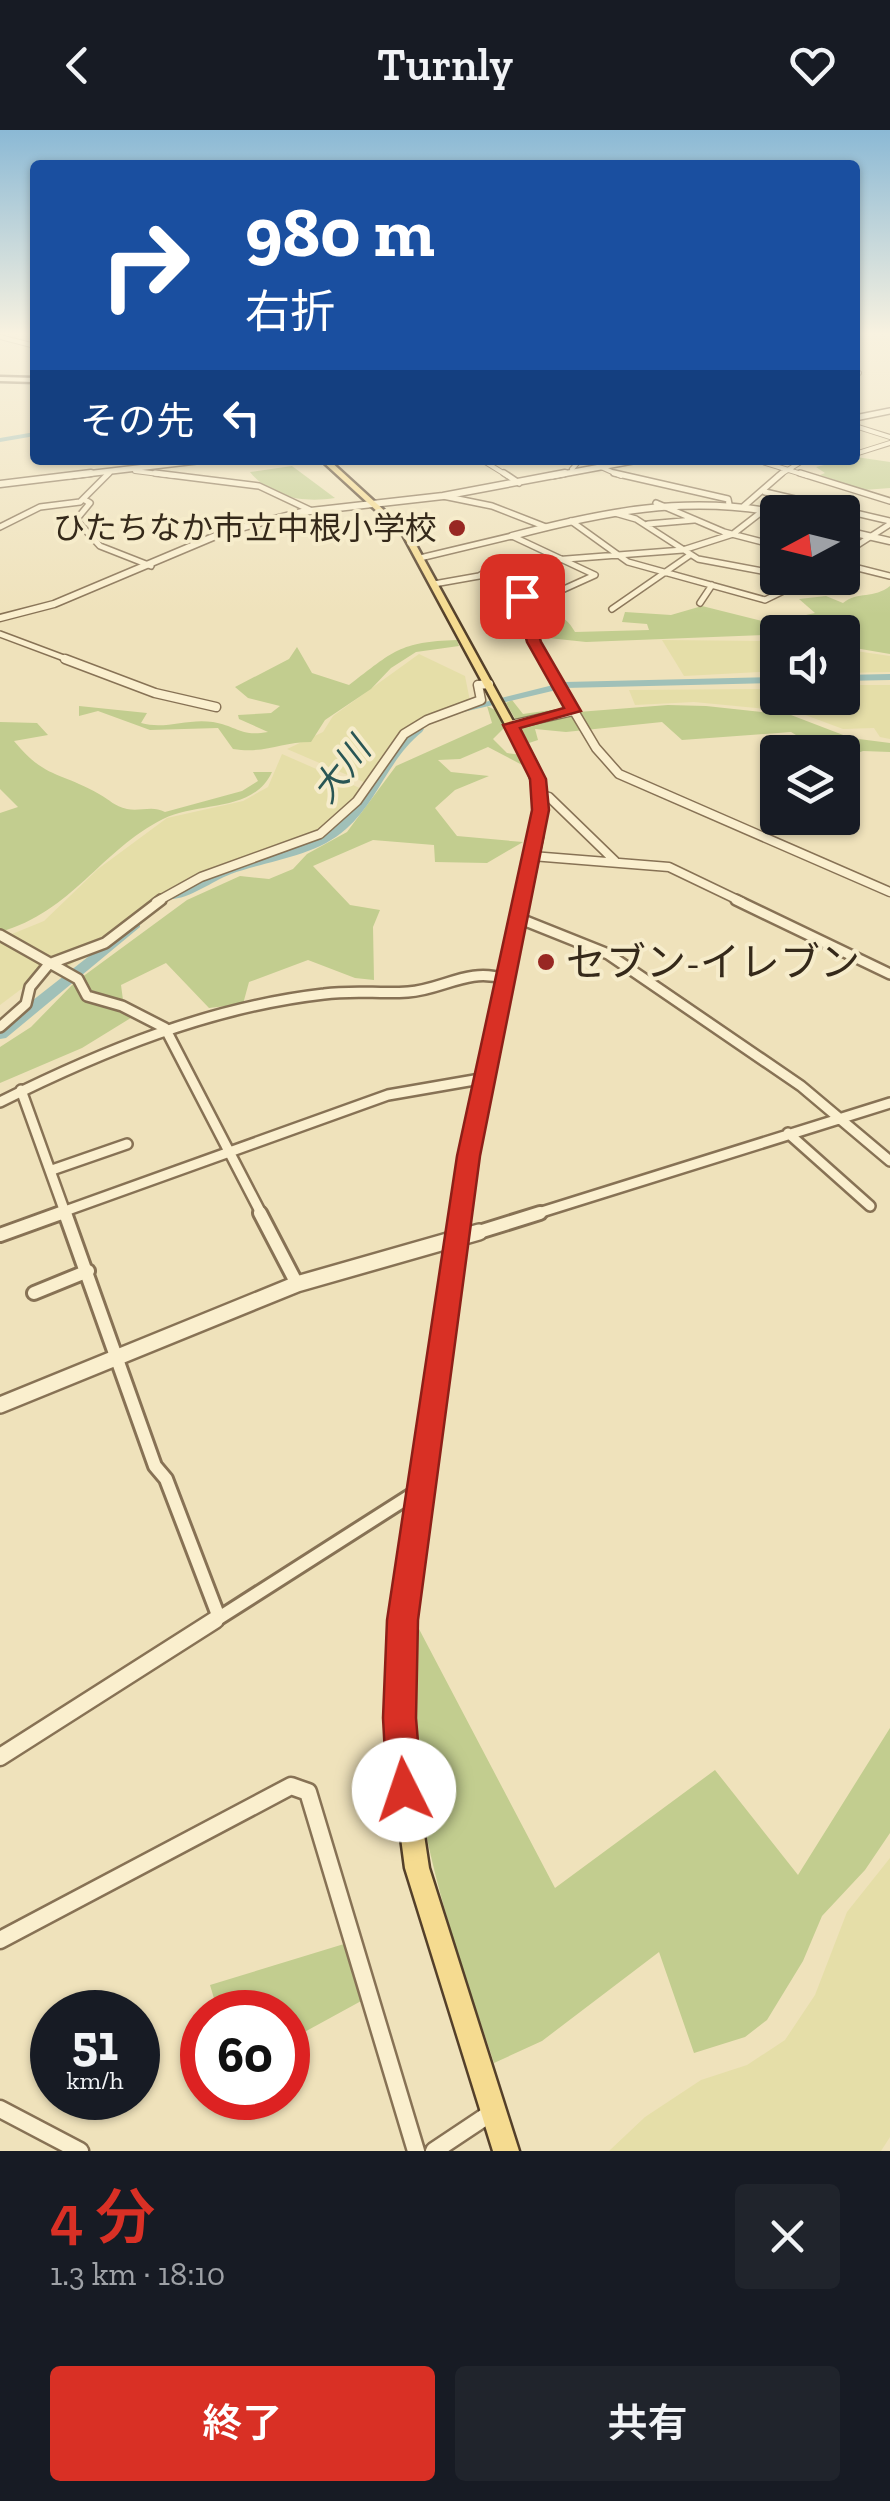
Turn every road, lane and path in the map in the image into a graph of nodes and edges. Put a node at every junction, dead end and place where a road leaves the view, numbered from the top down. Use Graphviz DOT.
graph roads {
  1 [pos="860,428"];
  2 [pos="890,440"];
  3 [pos="860,452"];
  4 [pos="162,465"];
  5 [pos="331,465"];
  6 [pos="490,465"];
  7 [pos="576,465"];
  8 [pos="607,465"];
  9 [pos="774,465"];
  10 [pos="795,465"];
  11 [pos="601,466"];
  12 [pos="788,469"];
  13 [pos="572,470"];
  14 [pos="111,471"];
  15 [pos="135,471"];
  16 [pos="519,483"];
  17 [pos="0,484"];
  18 [pos="765,492"];
  19 [pos="443,496"];
  20 [pos="84,500"];
  21 [pos="890,501"];
  22 [pos="375,503"];
  23 [pos="656,503"];
  24 [pos="729,504"];
  25 [pos="744,506"];
  26 [pos="760,509"];
  27 [pos="310,510"];
  28 [pos="612,512"];
  29 [pos="760,513"];
  30 [pos="694,520"];
  31 [pos="571,521"];
  32 [pos="890,522"];
  33 [pos="648,524"];
  34 [pos="0,527"];
  35 [pos="546,527"];
  36 [pos="732,534"];
  37 [pos="860,535"];
  38 [pos="512,536"];
  39 [pos="869,537"];
  40 [pos="760,541"];
  41 [pos="890,541"];
  42 [pos="860,543"];
  43 [pos="615,552"];
  44 [pos="686,553"];
  45 [pos="420,558"];
  46 [pos="556,560"];
  47 [pos="151,566"];
  48 [pos="760,567"];
  49 [pos="860,568"];
  50 [pos="487,572"];
  51 [pos="665,572"];
  52 [pos="890,576"];
  53 [pos="434,584"];
  54 [pos="712,585"];
  55 [pos="564,589"];
  56 [pos="775,595"];
  57 [pos="700,603"];
  58 [pos="612,609"];
  59 [pos="0,618"];
  60 [pos="0,634"];
  61 [pos="489,684"];
  62 [pos="216,707"];
  63 [pos="573,711"];
  64 [pos="511,725"];
  65 [pos="541,795"];
  66 [pos="532,856"];
  67 [pos="616,862"];
  68 [pos="890,892"];
  69 [pos="518,918"];
  70 [pos="0,935"];
  71 [pos="50,964"];
  72 [pos="890,974"];
  73 [pos="504,979"];
  74 [pos="0,1027"];
  75 [pos="164,1028"];
  76 [pos="486,1078"];
  77 [pos="22,1090"];
  78 [pos="0,1102"];
  79 [pos="890,1103"];
  80 [pos="839,1117"];
  81 [pos="788,1133"];
  82 [pos="127,1144"];
  83 [pos="226,1154"];
  84 [pos="890,1161"];
  85 [pos="52,1170"];
  86 [pos="870,1206"];
  87 [pos="65,1212"];
  88 [pos="467,1235"];
  89 [pos="0,1236"];
  90 [pos="88,1271"];
  91 [pos="298,1284"];
  92 [pos="34,1293"];
  93 [pos="116,1358"];
  94 [pos="0,1405"];
  95 [pos="422,1489"];
  96 [pos="218,1616"];
  97 [pos="0,1756"];
  98 [pos="0,1940"];
  99 [pos="0,2110"];
  100 [pos="493,2112"];
  101 [pos="80,2151"];
  102 [pos="416,2151"];
  103 [pos="434,2151"];
  104 [pos="506,2151"];
  1 -- 2 [label="street"];
  2 -- 3 [label="street"];
  4 -- 14 [label="street"];
  5 -- 22 [label="main road"];
  6 -- 16 [label="street"];
  7 -- 13 [label="street"];
  8 -- 11 [label="street"];
  9 -- 12 [label="street"];
  10 -- 12 [label="street"];
  11 -- 13 [label="street"];
  11 -- 24 [label="street"];
  12 -- 18 [label="street"];
  12 -- 21 [label="street"];
  13 -- 16 [label="street"];
  14 -- 17 [label="street"];
  14 -- 20 [label="street"];
  15 -- 27 [label="street"];
  16 -- 19 [label="street"];
  18 -- 25 [label="street"];
  18 -- 32 [label="street"];
  19 -- 22 [label="street"];
  19 -- 35 [label="street"];
  20 -- 34 [label="street"];
  20 -- 47 [label="street"];
  22 -- 27 [label="street"];
  22 -- 45 [label="main road"];
  23 -- 24 [label="street"];
  23 -- 28 [label="street"];
  23 -- 30 [label="street"];
  24 -- 25 [label="street"];
  25 -- 26 [label="street"];
  27 -- 47 [label="street"];
  28 -- 31 [label="street"];
  28 -- 33 [label="street"];
  29 -- 36 [label="street"];
  30 -- 33 [label="street"];
  30 -- 36 [label="street"];
  31 -- 35 [label="street"];
  31 -- 43 [label="street"];
  32 -- 39 [label="street"];
  33 -- 44 [label="street"];
  35 -- 38 [label="street"];
  36 -- 40 [label="street"];
  36 -- 44 [label="street"];
  37 -- 39 [label="street"];
  38 -- 45 [label="street"];
  38 -- 46 [label="street"];
  39 -- 41 [label="street"];
  39 -- 42 [label="street"];
  43 -- 44 [label="street"];
  43 -- 46 [label="street"];
  43 -- 51 [label="street"];
  44 -- 48 [label="street"];
  44 -- 51 [label="street"];
  45 -- 53 [label="main road"];
  46 -- 50 [label="street"];
  46 -- 55 [label="street"];
  47 -- 59 [label="street"];
  49 -- 52 [label="street"];
  50 -- 53 [label="street"];
  50 -- 63 [label="street"];
  51 -- 54 [label="street"];
  51 -- 58 [label="street"];
  53 -- 61 [label="main road"];
  54 -- 56 [label="street"];
  54 -- 57 [label="street"];
  60 -- 62 [label="street"];
  61 -- 64 [label="main road"];
  61 -- 71 [label="street"];
  63 -- 64 [label="street"];
  63 -- 68 [label="street"];
  64 -- 65 [label="main road"];
  65 -- 66 [label="main road"];
  65 -- 67 [label="street"];
  66 -- 67 [label="street"];
  66 -- 69 [label="main road"];
  67 -- 72 [label="street"];
  69 -- 73 [label="main road"];
  69 -- 80 [label="street"];
  70 -- 71 [label="street"];
  71 -- 74 [label="street"];
  71 -- 75 [label="street"];
  73 -- 75 [label="street"];
  73 -- 76 [label="main road"];
  75 -- 77 [label="street"];
  75 -- 83 [label="street"];
  76 -- 83 [label="street"];
  76 -- 88 [label="main road"];
  77 -- 78 [label="street"];
  77 -- 85 [label="street"];
  79 -- 80 [label="street"];
  80 -- 81 [label="street"];
  80 -- 84 [label="street"];
  81 -- 86 [label="street"];
  81 -- 88 [label="street"];
  82 -- 85 [label="street"];
  83 -- 87 [label="street"];
  83 -- 91 [label="street"];
  85 -- 87 [label="street"];
  87 -- 89 [label="street"];
  87 -- 90 [label="street"];
  88 -- 91 [label="street"];
  88 -- 95 [label="main road"];
  90 -- 92 [label="street"];
  90 -- 93 [label="street"];
  91 -- 93 [label="street"];
  93 -- 94 [label="street"];
  93 -- 96 [label="street"];
  95 -- 96 [label="street"];
  95 -- 100 [label="main road"];
  96 -- 97 [label="street"];
  98 -- 102 [label="street"];
  99 -- 101 [label="street"];
  100 -- 103 [label="street"];
  100 -- 104 [label="main road"];
}
